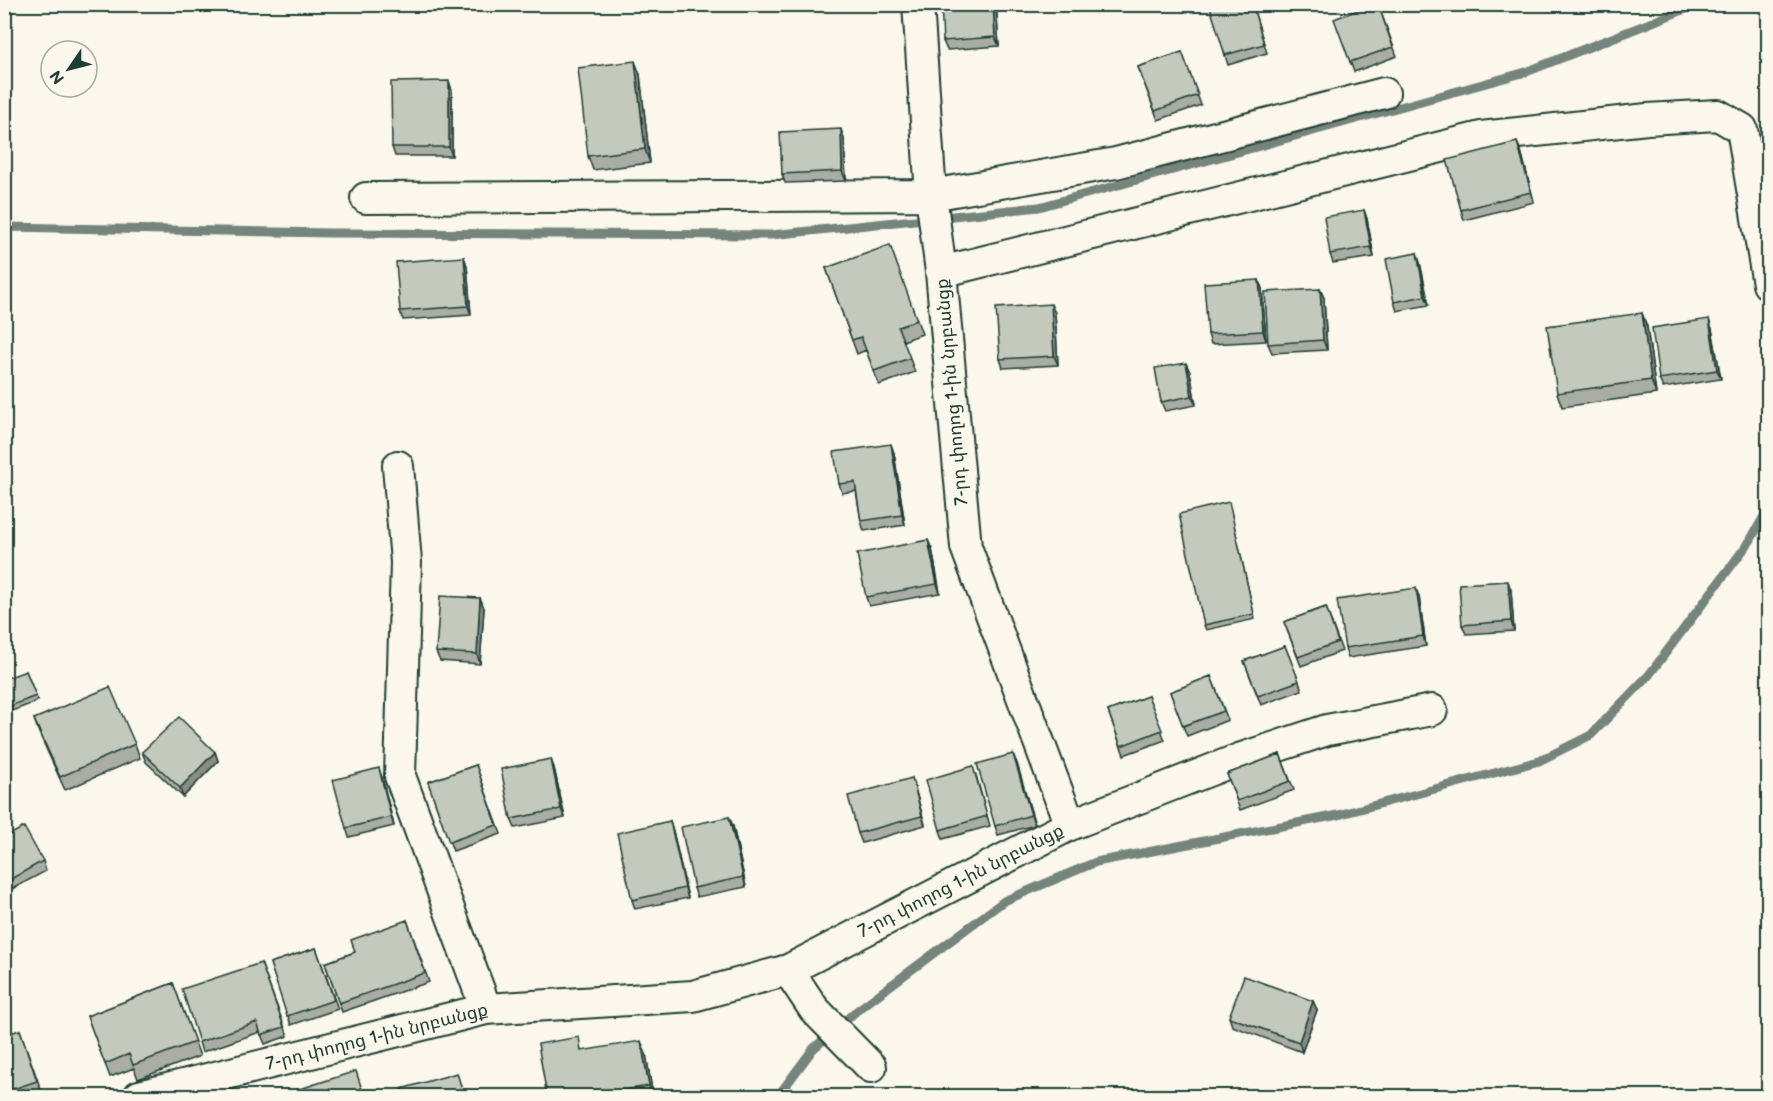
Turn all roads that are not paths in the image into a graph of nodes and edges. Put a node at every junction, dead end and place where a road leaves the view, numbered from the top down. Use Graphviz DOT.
graph roads {
  1 [pos="918,4"];
  2 [pos="1384,93"];
  3 [pos="366,198"];
  4 [pos="933,210"];
  5 [pos="941,272"];
  6 [pos="1768,284"];
  7 [pos="398,466"];
  8 [pos="1432,710"];
  9 [pos="1071,825"];
  10 [pos="788,970"];
  11 [pos="486,1009"];
  12 [pos="871,1067"];
  13 [pos="139,1096"];
  1 -- 4 [label="street, 7-րդ փողոց 1-ին նրբանցք"];
  2 -- 4 [label="street"];
  3 -- 4 [label="street"];
  4 -- 5 [label="street, 7-րդ փողոց 1-ին նրբանցք"];
  5 -- 6 [label="street"];
  5 -- 9 [label="street, 7-րդ փողոց 1-ին նրբանցք"];
  7 -- 11 [label="street"];
  8 -- 9 [label="street"];
  9 -- 10 [label="street, 7-րդ փողոց 1-ին նրբանցք"];
  10 -- 11 [label="street, 7-րդ փողոց 1-ին նրբանցք"];
  10 -- 12 [label="street"];
  11 -- 13 [label="street, 7-րդ փողոց 1-ին նրբանցք"];
}
